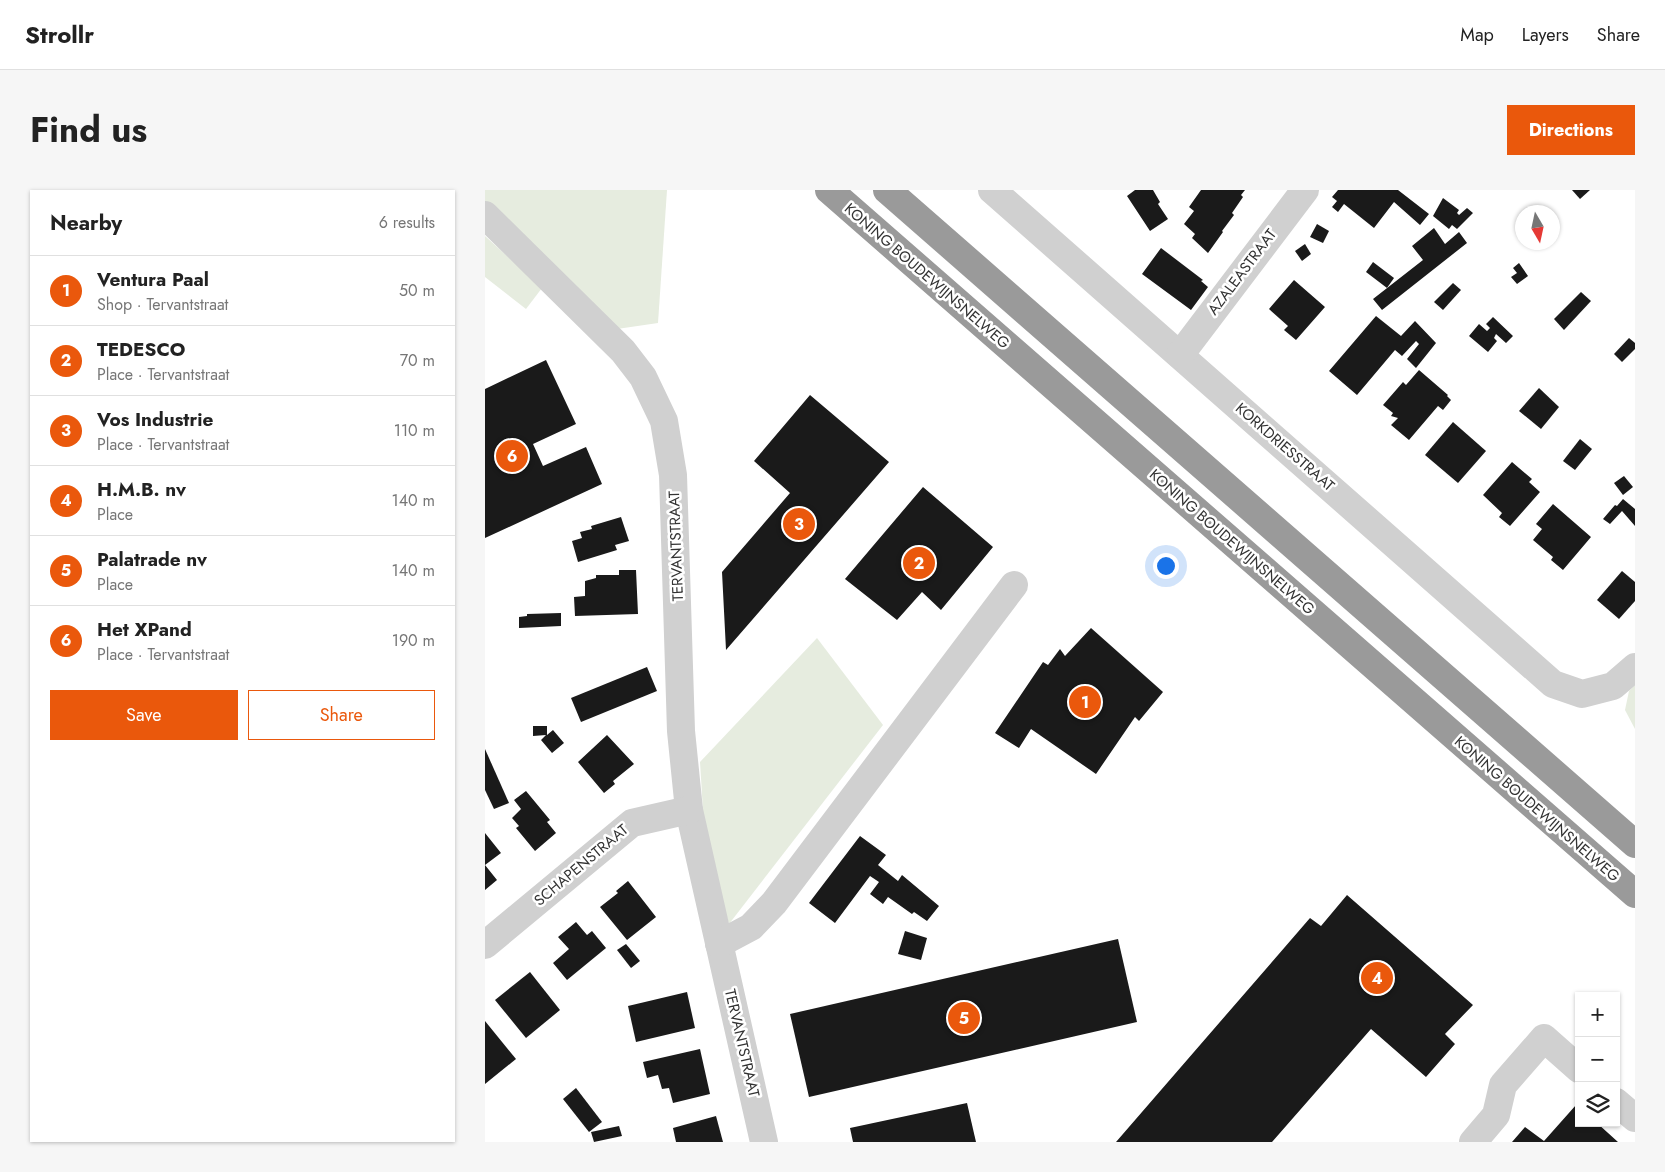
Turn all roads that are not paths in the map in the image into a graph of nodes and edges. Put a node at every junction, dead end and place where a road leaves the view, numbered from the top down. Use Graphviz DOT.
graph roads {
  1 [pos="829,190"];
  2 [pos="887,190"];
  3 [pos="992,190"];
  4 [pos="1305,190"];
  5 [pos="485,215"];
  6 [pos="1180,355"];
  7 [pos="1014,585"];
  8 [pos="1635,667"];
  9 [pos="689,810"];
  10 [pos="1635,844"];
  11 [pos="1635,894"];
  12 [pos="485,944"];
  13 [pos="719,944"];
  14 [pos="1575,1065"];
  15 [pos="1620,1105"];
  16 [pos="1635,1118"];
  17 [pos="764,1142"];
  18 [pos="1473,1142"];
  1 -- 11 [label="highway, KONING BOUDEWIJNSNELWEG"];
  2 -- 10 [label="highway"];
  3 -- 6 [label="street, KORKDRIESSTRAAT"];
  4 -- 6 [label="street, AZALEASTRAAT"];
  5 -- 9 [label="street, TERVANTSTRAAT"];
  6 -- 8 [label="street, KORKDRIESSTRAAT"];
  7 -- 13 [label="street"];
  9 -- 12 [label="street, SCHAPENSTRAAT"];
  9 -- 13 [label="street, TERVANTSTRAAT"];
  13 -- 17 [label="street, TERVANTSTRAAT"];
  14 -- 18 [label="street"];
  15 -- 16 [label="street"];
}
